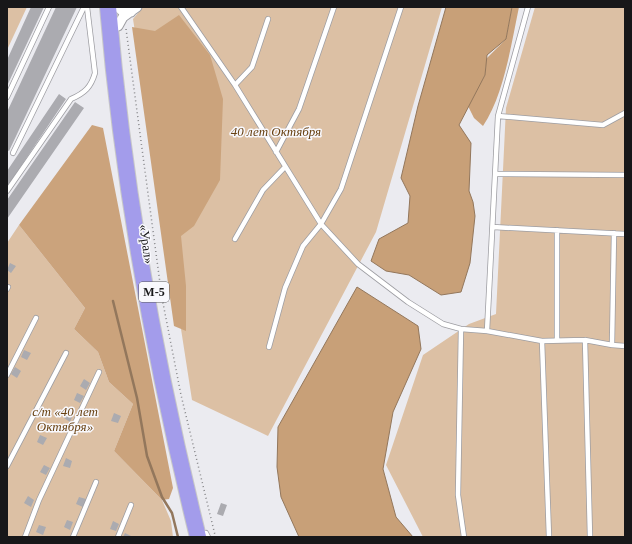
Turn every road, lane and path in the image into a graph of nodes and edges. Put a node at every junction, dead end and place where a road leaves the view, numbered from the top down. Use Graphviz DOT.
graph roads {
  1 [pos="49,7"];
  2 [pos="85,7"];
  3 [pos="108,7"];
  4 [pos="181,7"];
  5 [pos="334,7"];
  6 [pos="401,7"];
  7 [pos="528,7"];
  8 [pos="124,12"];
  9 [pos="268,19"];
  10 [pos="115,43"];
  11 [pos="235,85"];
  12 [pos="7,97"];
  13 [pos="625,113"];
  14 [pos="498,116"];
  15 [pos="276,152"];
  16 [pos="13,153"];
  17 [pos="285,167"];
  18 [pos="496,174"];
  19 [pos="625,175"];
  20 [pos="7,191"];
  21 [pos="321,224"];
  22 [pos="493,227"];
  23 [pos="557,230"];
  24 [pos="614,233"];
  25 [pos="625,234"];
  26 [pos="235,239"];
  27 [pos="36,318"];
  28 [pos="461,329"];
  29 [pos="487,331"];
  30 [pos="557,340"];
  31 [pos="585,340"];
  32 [pos="542,341"];
  33 [pos="612,345"];
  34 [pos="625,346"];
  35 [pos="269,347"];
  36 [pos="66,353"];
  37 [pos="99,372"];
  38 [pos="7,375"];
  39 [pos="7,466"];
  40 [pos="96,482"];
  41 [pos="131,505"];
  42 [pos="207,536"];
  43 [pos="25,537"];
  44 [pos="73,537"];
  45 [pos="118,537"];
  46 [pos="464,537"];
  47 [pos="549,537"];
  48 [pos="590,537"];
  1 -- 12 [label="lane"];
  2 -- 16 [label="lane"];
  2 -- 20 [label="lane"];
  3 -- 10 [label="highway, М-5"];
  4 -- 11 [label="lane"];
  5 -- 15 [label="lane"];
  6 -- 21 [label="lane"];
  7 -- 14 [label="lane"];
  8 -- 10 [label="highway, М-5"];
  8 -- 42 [label="path"];
  9 -- 11 [label="lane"];
  10 -- 42 [label="highway, «Урал» / М-5"];
  11 -- 15 [label="lane"];
  13 -- 14 [label="lane"];
  14 -- 18 [label="lane"];
  15 -- 17 [label="lane"];
  17 -- 21 [label="lane"];
  17 -- 26 [label="lane"];
  18 -- 19 [label="lane"];
  18 -- 22 [label="lane"];
  21 -- 28 [label="lane"];
  21 -- 35 [label="lane"];
  22 -- 23 [label="lane"];
  22 -- 29 [label="lane"];
  23 -- 24 [label="lane"];
  23 -- 30 [label="lane"];
  24 -- 25 [label="lane"];
  24 -- 33 [label="lane"];
  27 -- 38 [label="lane"];
  28 -- 29 [label="lane"];
  28 -- 46 [label="lane"];
  29 -- 32 [label="lane"];
  30 -- 31 [label="lane"];
  30 -- 32 [label="lane"];
  31 -- 33 [label="lane"];
  31 -- 48 [label="lane"];
  32 -- 47 [label="lane"];
  33 -- 34 [label="lane"];
  36 -- 39 [label="lane"];
  37 -- 43 [label="lane"];
  40 -- 44 [label="lane"];
  41 -- 45 [label="lane"];
}
